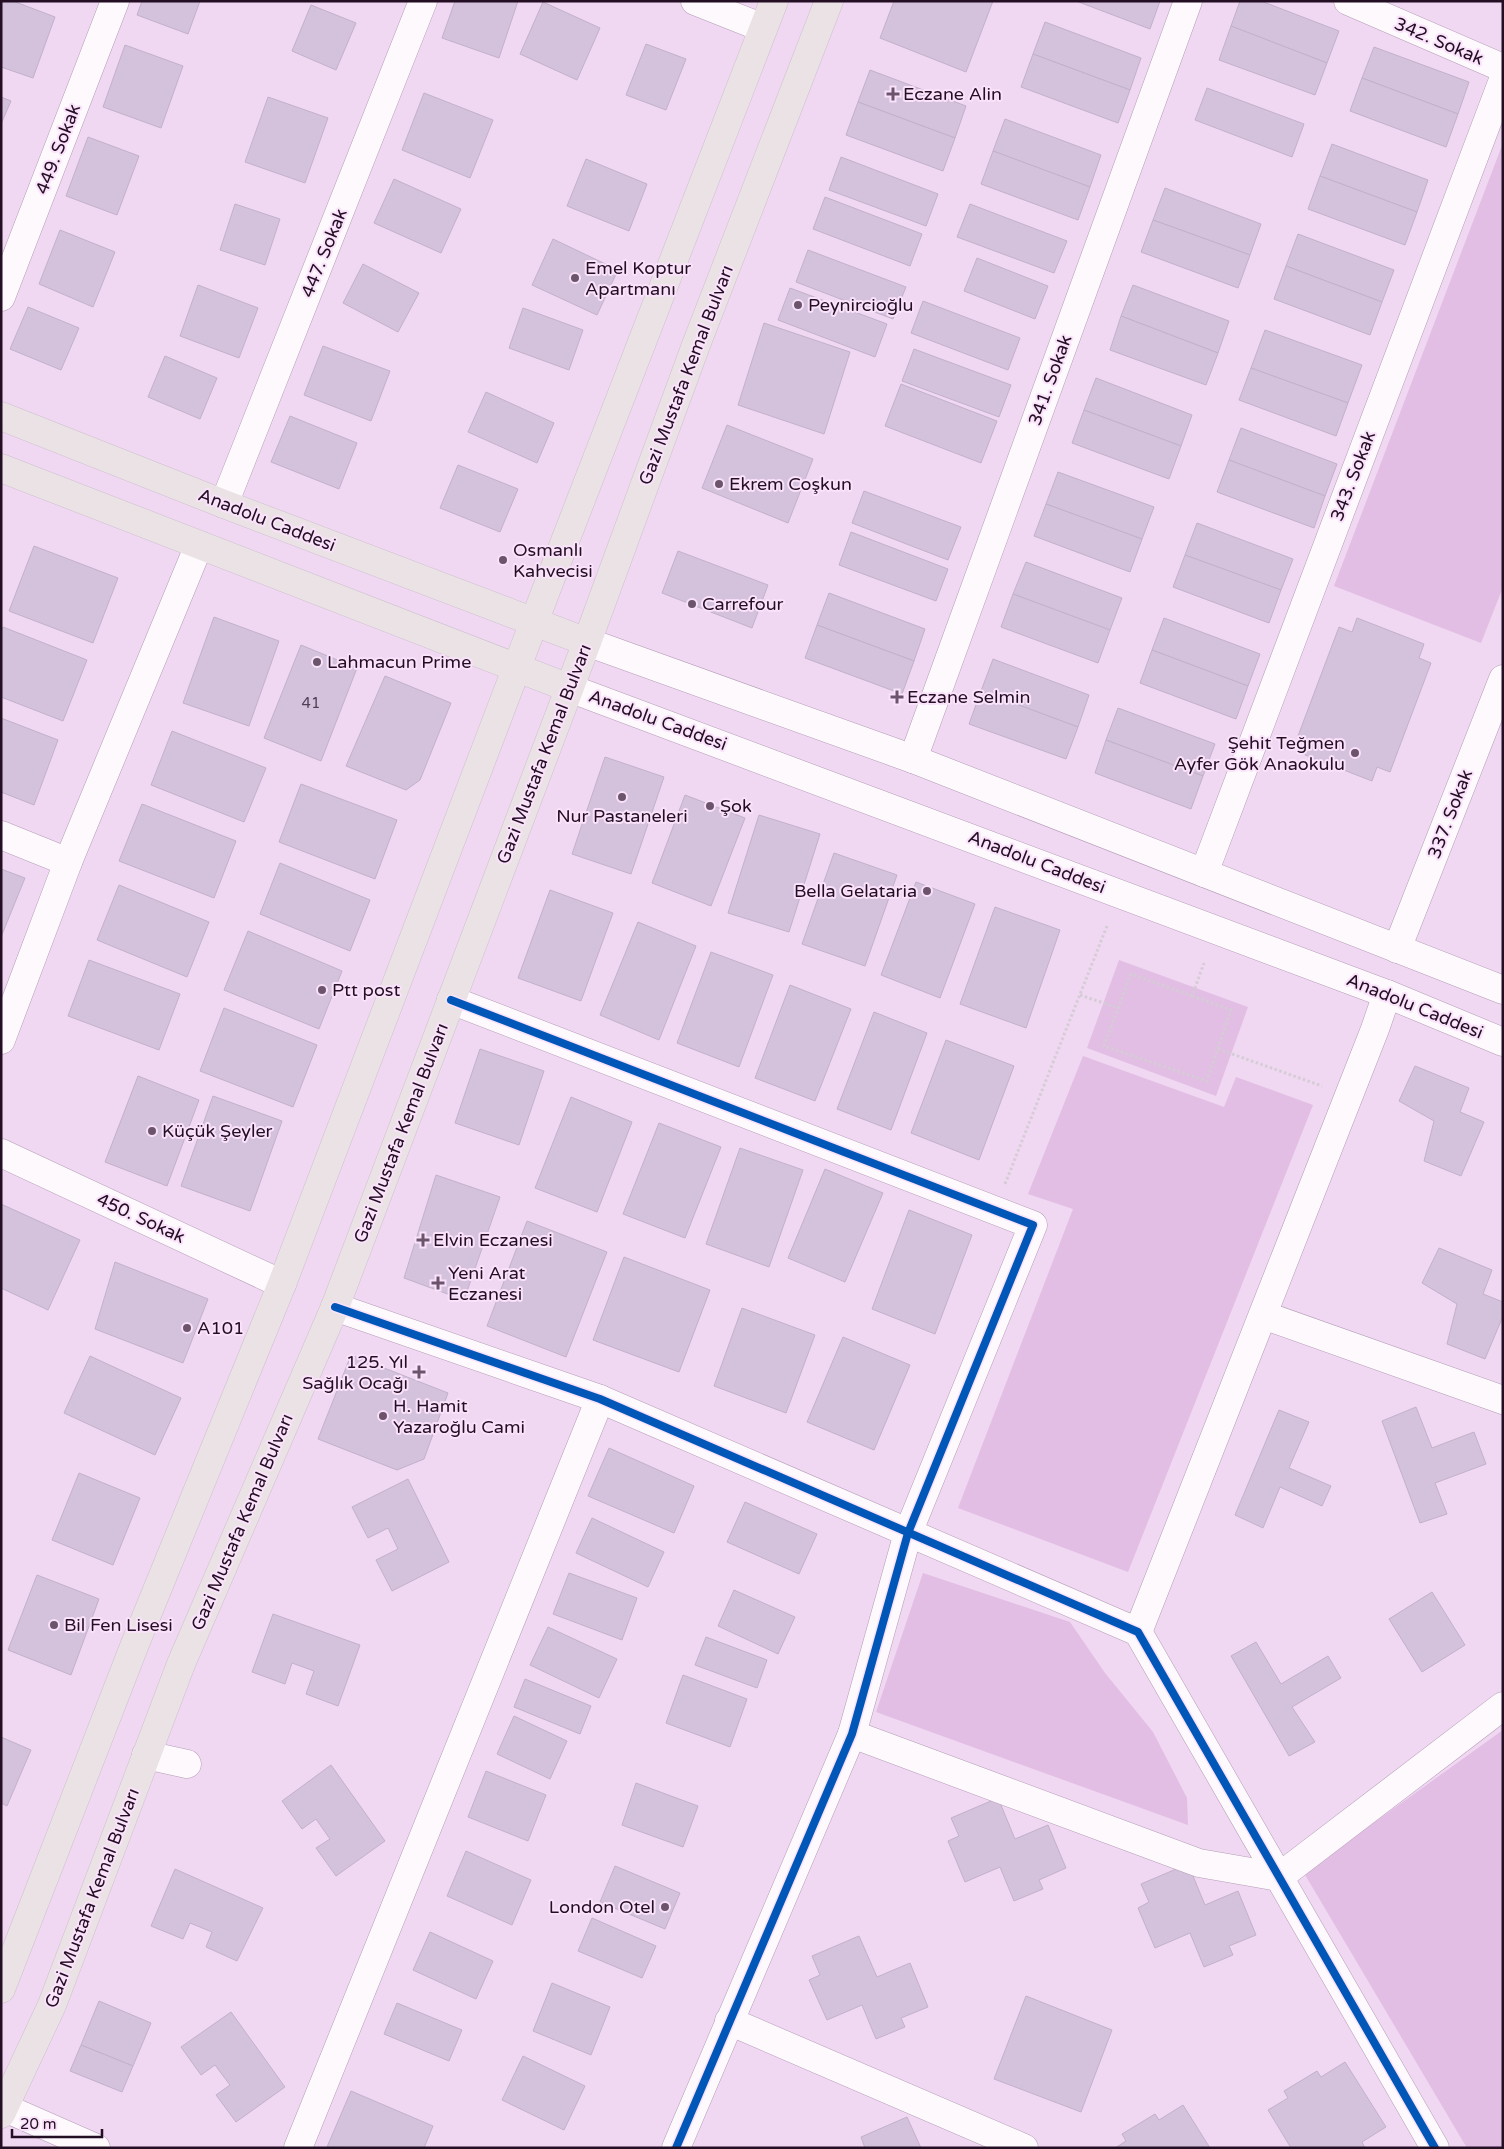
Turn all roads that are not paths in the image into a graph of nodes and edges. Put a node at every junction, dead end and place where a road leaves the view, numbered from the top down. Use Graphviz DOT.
graph roads {
  1 [pos="115,1"];
  2 [pos="423,1"];
  3 [pos="695,1"];
  4 [pos="774,1"];
  5 [pos="829,1"];
  6 [pos="1188,1"];
  7 [pos="1348,1"];
  8 [pos="763,28"];
  9 [pos="1503,68"];
  10 [pos="1503,80"];
  11 [pos="1,297"];
  12 [pos="1,416"];
  13 [pos="1,468"];
  14 [pos="224,504"];
  15 [pos="199,545"];
  16 [pos="534,621"];
  17 [pos="587,642"];
  18 [pos="517,667"];
  19 [pos="1503,679"];
  20 [pos="570,688"];
  21 [pos="913,759"];
  22 [pos="1,835"];
  23 [pos="68,862"];
  24 [pos="1204,873"];
  25 [pos="1397,949"];
  26 [pos="1503,990"];
  27 [pos="1387,994"];
  28 [pos="451,1000"];
  29 [pos="1,1040"];
  30 [pos="1503,1042"];
  31 [pos="1,1153"];
  32 [pos="282,1284"];
  33 [pos="335,1307"];
  34 [pos="1263,1315"];
  35 [pos="600,1399"];
  36 [pos="1503,1400"];
  37 [pos="908,1533"];
  38 [pos="1138,1632"];
  39 [pos="1503,1706"];
  40 [pos="852,1734"];
  41 [pos="146,1756"];
  42 [pos="187,1764"];
  43 [pos="1279,1877"];
  44 [pos="1,1989"];
  45 [pos="728,2021"];
  46 [pos="3,2111"];
  47 [pos="96,2148"];
  48 [pos="298,2148"];
  49 [pos="676,2148"];
  50 [pos="1024,2148"];
  51 [pos="1435,2148"];
  1 -- 11 [label="street, 449. Sokak"];
  2 -- 14 [label="street, 447. Sokak"];
  3 -- 8 [label="street"];
  4 -- 8 [label="main road"];
  5 -- 17 [label="main road, Gazi Mustafa Kemal Bulvarı"];
  6 -- 21 [label="street, 341. Sokak"];
  7 -- 9 [label="street, 342. Sokak"];
  8 -- 16 [label="main road"];
  10 -- 24 [label="street, 343. Sokak"];
  12 -- 14 [label="main road, Anadolu Caddesi"];
  13 -- 15 [label="main road"];
  14 -- 16 [label="main road, Anadolu Caddesi"];
  15 -- 18 [label="main road"];
  15 -- 23 [label="street"];
  16 -- 17 [label="main road, Anadolu Caddesi"];
  16 -- 18 [label="main road"];
  17 -- 20 [label="main road, Gazi Mustafa Kemal Bulvarı"];
  17 -- 21 [label="street"];
  18 -- 20 [label="main road"];
  18 -- 32 [label="main road"];
  19 -- 25 [label="street, 337. Sokak"];
  20 -- 27 [label="street, Anadolu Caddesi"];
  20 -- 28 [label="main road, Gazi Mustafa Kemal Bulvarı"];
  21 -- 24 [label="street"];
  22 -- 23 [label="street"];
  23 -- 29 [label="street"];
  24 -- 25 [label="street"];
  25 -- 26 [label="street"];
  27 -- 30 [label="street, Anadolu Caddesi"];
  27 -- 34 [label="street"];
  28 -- 33 [label="main road, Gazi Mustafa Kemal Bulvarı"];
  28 -- 37 [label="street"];
  31 -- 32 [label="street, 450. Sokak"];
  32 -- 44 [label="main road"];
  33 -- 35 [label="street"];
  33 -- 41 [label="main road, Gazi Mustafa Kemal Bulvarı"];
  34 -- 36 [label="street"];
  34 -- 38 [label="street"];
  35 -- 37 [label="street"];
  35 -- 48 [label="street"];
  37 -- 38 [label="street"];
  37 -- 40 [label="street"];
  38 -- 43 [label="street"];
  39 -- 43 [label="street"];
  40 -- 43 [label="street"];
  40 -- 45 [label="street"];
  41 -- 42 [label="street"];
  41 -- 46 [label="main road, Gazi Mustafa Kemal Bulvarı"];
  43 -- 51 [label="street"];
  45 -- 49 [label="street"];
  45 -- 50 [label="street"];
  46 -- 47 [label="street"];
}
